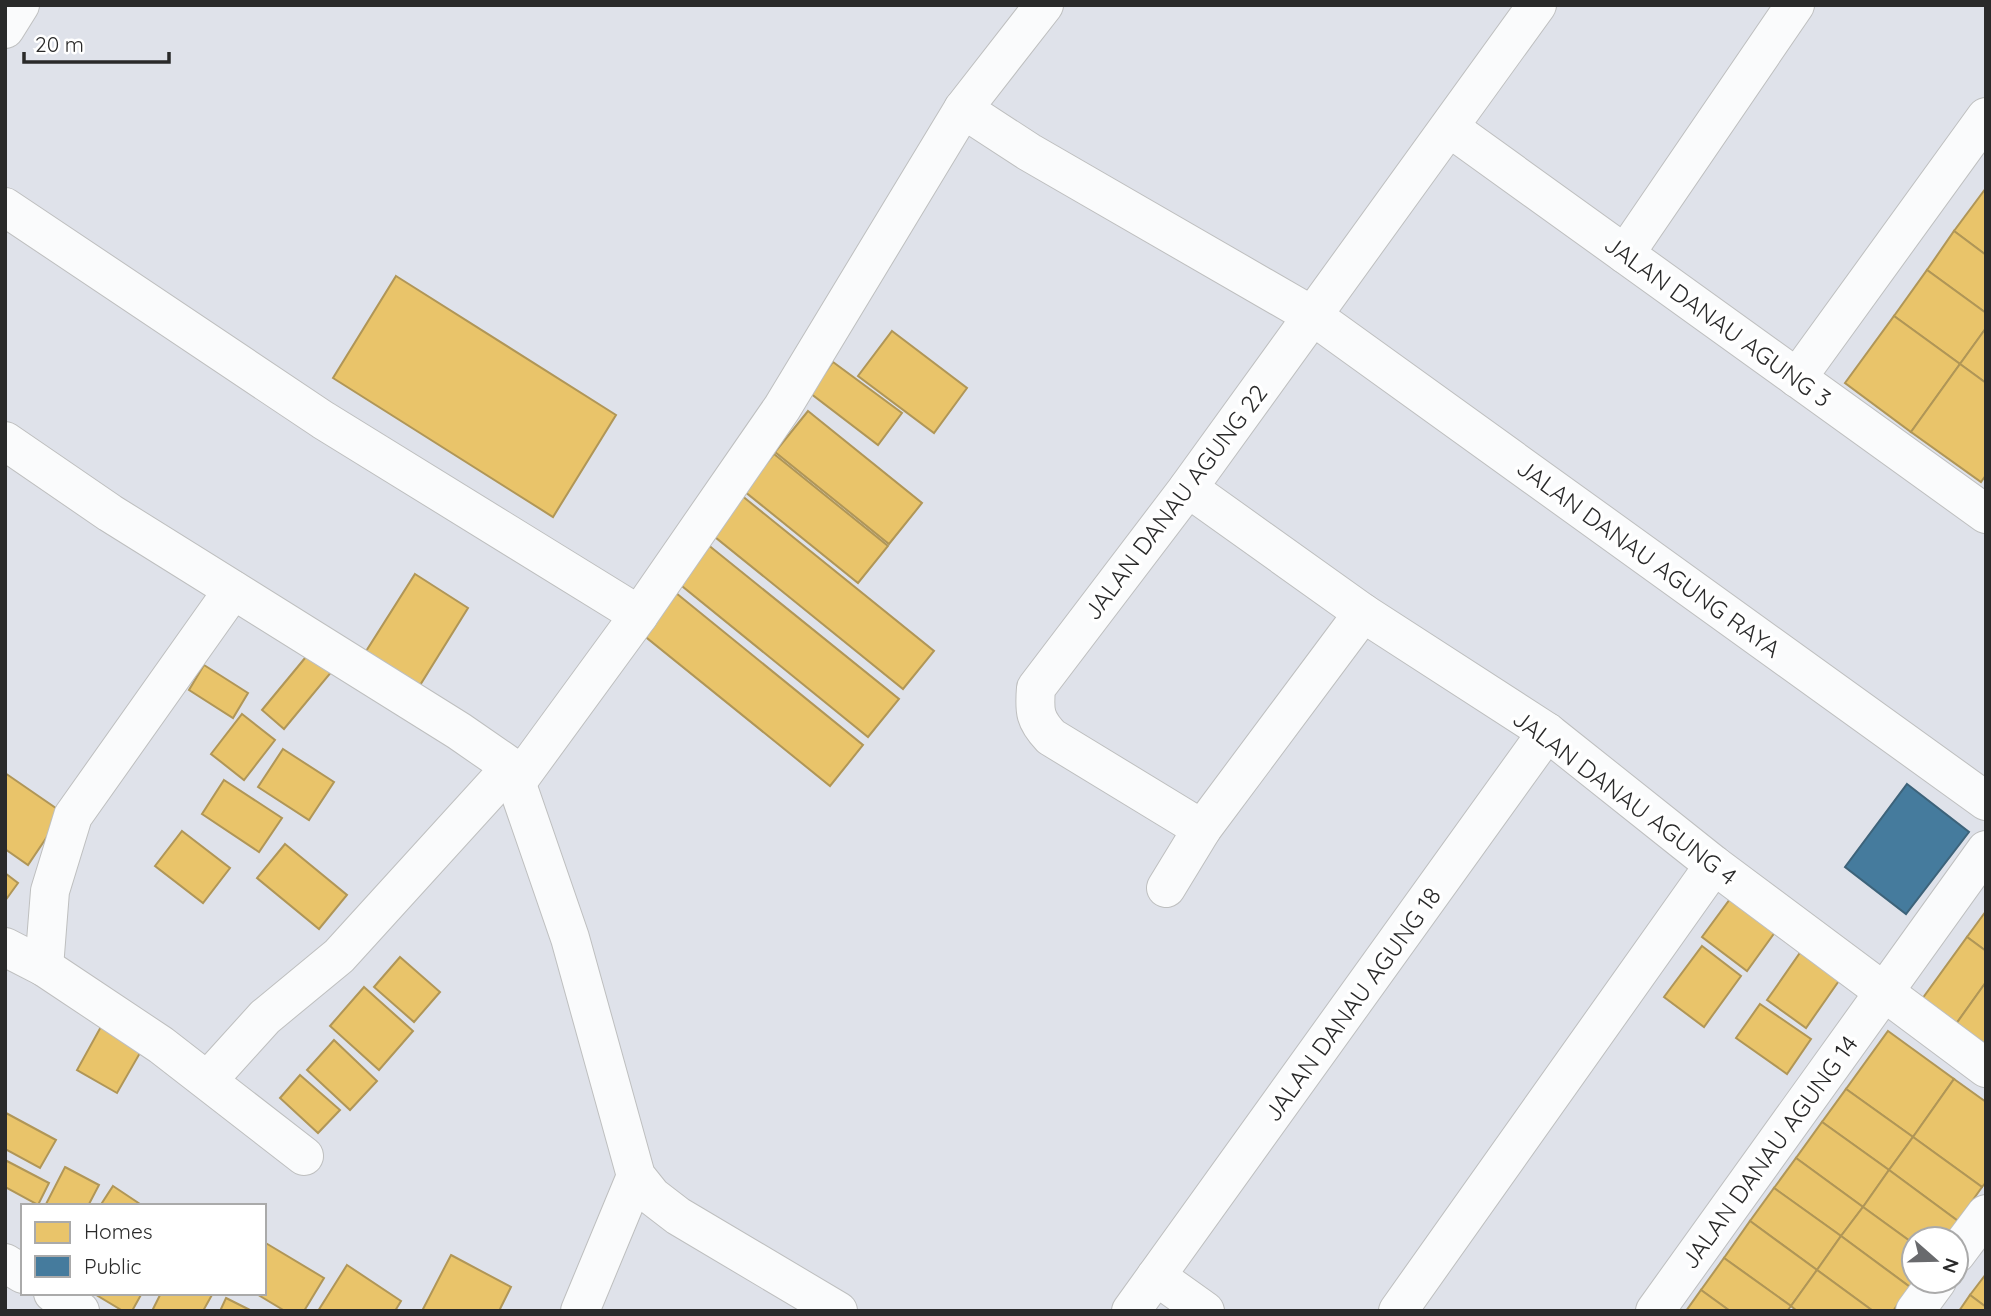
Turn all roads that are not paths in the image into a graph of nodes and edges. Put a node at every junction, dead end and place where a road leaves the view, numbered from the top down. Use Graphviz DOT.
graph roads {
  1 [pos="19,5"];
  2 [pos="1044,5"];
  3 [pos="1537,5"];
  4 [pos="1795,5"];
  5 [pos="5,29"];
  6 [pos="963,109"];
  7 [pos="1986,117"];
  8 [pos="1450,128"];
  9 [pos="5,207"];
  10 [pos="1625,254"];
  11 [pos="1313,316"];
  12 [pos="1797,378"];
  13 [pos="5,441"];
  14 [pos="1188,488"];
  15 [pos="1981,500"];
  16 [pos="233,590"];
  17 [pos="1363,613"];
  18 [pos="639,615"];
  19 [pos="1547,732"];
  20 [pos="514,774"];
  21 [pos="1986,801"];
  22 [pos="1202,829"];
  23 [pos="1986,850"];
  24 [pos="1714,865"];
  25 [pos="1166,888"];
  26 [pos="22,958"];
  27 [pos="1883,993"];
  28 [pos="1986,1068"];
  29 [pos="208,1080"];
  30 [pos="304,1156"];
  31 [pos="636,1176"];
  32 [pos="1986,1214"];
  33 [pos="1970,1235"];
  34 [pos="5,1263"];
  35 [pos="21,1273"];
  36 [pos="1156,1276"];
  37 [pos="55,1295"];
  38 [pos="1927,1295"];
  39 [pos="80,1311"];
  40 [pos="580,1311"];
  41 [pos="838,1311"];
  42 [pos="1131,1311"];
  43 [pos="1205,1311"];
  44 [pos="1398,1311"];
  45 [pos="1655,1311"];
  46 [pos="1915,1311"];
  1 -- 5 [label="street"];
  2 -- 6 [label="street"];
  3 -- 8 [label="street, JALAN DANAU AGUNG 22"];
  4 -- 10 [label="street"];
  6 -- 11 [label="street, JALAN DANAU AGUNG RAYA"];
  6 -- 18 [label="street"];
  7 -- 12 [label="street"];
  8 -- 10 [label="street, JALAN DANAU AGUNG 3"];
  8 -- 11 [label="street, JALAN DANAU AGUNG 22"];
  9 -- 18 [label="street"];
  10 -- 12 [label="street, JALAN DANAU AGUNG 3"];
  11 -- 14 [label="street, JALAN DANAU AGUNG 22"];
  11 -- 21 [label="street, JALAN DANAU AGUNG RAYA"];
  12 -- 15 [label="street, JALAN DANAU AGUNG 3"];
  13 -- 16 [label="street"];
  14 -- 17 [label="street, JALAN DANAU AGUNG 4"];
  14 -- 22 [label="street, JALAN DANAU AGUNG 22"];
  16 -- 20 [label="street"];
  16 -- 26 [label="street"];
  17 -- 19 [label="street, JALAN DANAU AGUNG 4"];
  17 -- 22 [label="street"];
  18 -- 20 [label="street"];
  19 -- 24 [label="street, JALAN DANAU AGUNG 4"];
  19 -- 36 [label="street, JALAN DANAU AGUNG 18"];
  20 -- 29 [label="street"];
  20 -- 31 [label="street"];
  22 -- 25 [label="street"];
  23 -- 27 [label="street, JALAN DANAU AGUNG 14"];
  24 -- 27 [label="street, JALAN DANAU AGUNG 4"];
  24 -- 44 [label="street"];
  26 -- 29 [label="street"];
  27 -- 28 [label="street, JALAN DANAU AGUNG 4"];
  27 -- 45 [label="street, JALAN DANAU AGUNG 14"];
  29 -- 30 [label="street"];
  31 -- 40 [label="street"];
  31 -- 41 [label="street"];
  32 -- 33 [label="street"];
  34 -- 35 [label="street"];
  36 -- 42 [label="street, JALAN DANAU AGUNG 18"];
  36 -- 43 [label="street"];
  37 -- 39 [label="street"];
  38 -- 46 [label="street"];
}
